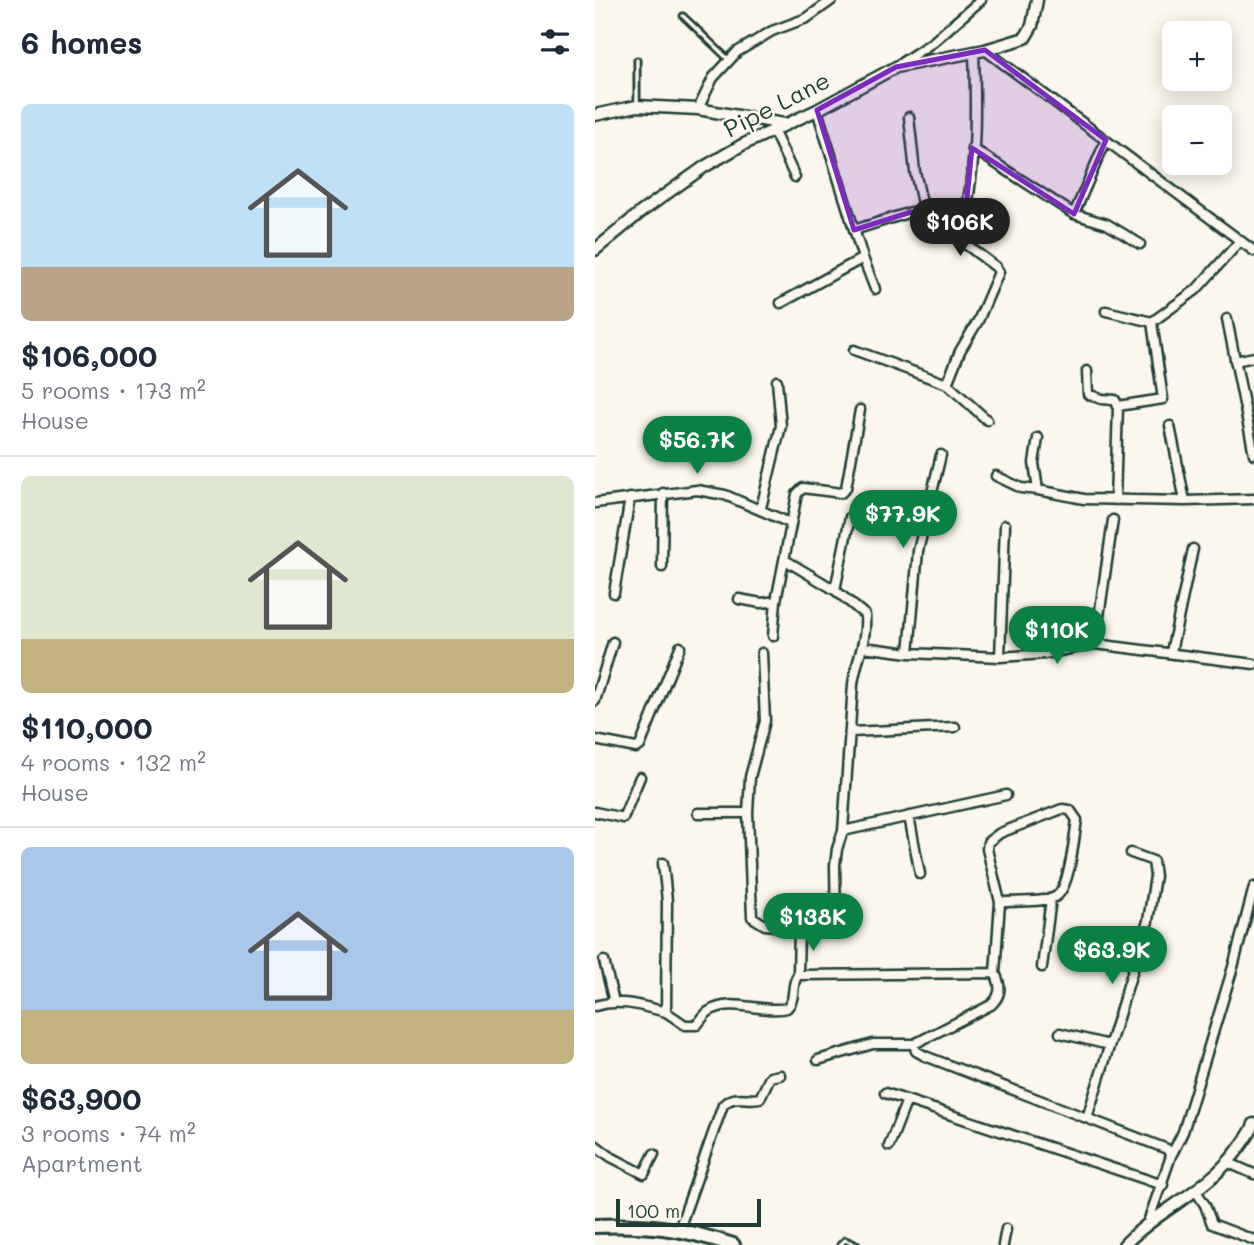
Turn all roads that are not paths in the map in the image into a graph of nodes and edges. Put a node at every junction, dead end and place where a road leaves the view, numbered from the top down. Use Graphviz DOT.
graph roads {
  1 [pos="832,0"];
  2 [pos="981,0"];
  3 [pos="1037,0"];
  4 [pos="683,16"];
  5 [pos="980,50"];
  6 [pos="637,60"];
  7 [pos="730,60"];
  8 [pos="895,67"];
  9 [pos="637,106"];
  10 [pos="698,109"];
  11 [pos="817,110"];
  12 [pos="595,115"];
  13 [pos="909,117"];
  14 [pos="784,124"];
  15 [pos="773,130"];
  16 [pos="1106,140"];
  17 [pos="972,148"];
  18 [pos="795,177"];
  19 [pos="924,212"];
  20 [pos="1075,214"];
  21 [pos="965,219"];
  22 [pos="855,230"];
  23 [pos="1241,241"];
  24 [pos="1140,244"];
  25 [pos="595,250"];
  26 [pos="1254,251"];
  27 [pos="863,258"];
  28 [pos="875,289"];
  29 [pos="781,303"];
  30 [pos="1105,311"];
  31 [pos="1227,319"];
  32 [pos="1152,322"];
  33 [pos="854,351"];
  34 [pos="1254,357"];
  35 [pos="1235,361"];
  36 [pos="1087,371"];
  37 [pos="777,381"];
  38 [pos="947,384"];
  39 [pos="1118,406"];
  40 [pos="860,410"];
  41 [pos="1250,414"];
  42 [pos="987,420"];
  43 [pos="1170,426"];
  44 [pos="1038,438"];
  45 [pos="941,454"];
  46 [pos="1254,454"];
  47 [pos="996,476"];
  48 [pos="1038,490"];
  49 [pos="663,493"];
  50 [pos="630,498"];
  51 [pos="1254,499"];
  52 [pos="1115,500"];
  53 [pos="1185,501"];
  54 [pos="595,503"];
  55 [pos="761,508"];
  56 [pos="850,517"];
  57 [pos="1113,520"];
  58 [pos="790,523"];
  59 [pos="1005,525"];
  60 [pos="1193,549"];
  61 [pos="785,560"];
  62 [pos="662,567"];
  63 [pos="835,590"];
  64 [pos="614,593"];
  65 [pos="739,599"];
  66 [pos="776,601"];
  67 [pos="773,636"];
  68 [pos="613,642"];
  69 [pos="1095,643"];
  70 [pos="680,647"];
  71 [pos="863,647"];
  72 [pos="1171,652"];
  73 [pos="762,653"];
  74 [pos="909,653"];
  75 [pos="1000,657"];
  76 [pos="1254,664"];
  77 [pos="595,701"];
  78 [pos="955,727"];
  79 [pos="851,732"];
  80 [pos="595,740"];
  81 [pos="640,777"];
  82 [pos="1006,794"];
  83 [pos="595,812"];
  84 [pos="698,813"];
  85 [pos="748,813"];
  86 [pos="908,816"];
  87 [pos="843,831"];
  88 [pos="1131,853"];
  89 [pos="663,863"];
  90 [pos="920,874"];
  91 [pos="1254,887"];
  92 [pos="1051,899"];
  93 [pos="1000,902"];
  94 [pos="799,929"];
  95 [pos="604,961"];
  96 [pos="1042,967"];
  97 [pos="995,973"];
  98 [pos="798,975"];
  99 [pos="614,1002"];
  100 [pos="595,1006"];
  101 [pos="666,1012"];
  102 [pos="1060,1033"];
  103 [pos="914,1044"];
  104 [pos="1109,1045"];
  105 [pos="818,1060"];
  106 [pos="780,1075"];
  107 [pos="885,1093"];
  108 [pos="907,1100"];
  109 [pos="1087,1118"];
  110 [pos="1254,1128"];
  111 [pos="595,1145"];
  112 [pos="889,1146"];
  113 [pos="654,1154"];
  114 [pos="1171,1156"];
  115 [pos="1229,1163"];
  116 [pos="1254,1174"];
  117 [pos="1163,1185"];
  118 [pos="1196,1191"];
  119 [pos="1148,1222"];
  120 [pos="595,1226"];
  121 [pos="678,1229"];
  122 [pos="1006,1229"];
  123 [pos="1254,1240"];
  124 [pos="733,1245"];
  125 [pos="841,1245"];
  126 [pos="857,1245"];
  127 [pos="1003,1245"];
  128 [pos="1124,1245"];
  1 -- 7 [label="street"];
  2 -- 8 [label="street, Pipe Lane"];
  3 -- 5 [label="street"];
  4 -- 7 [label="lane"];
  5 -- 8 [label="street"];
  5 -- 16 [label="street"];
  5 -- 17 [label="street"];
  6 -- 9 [label="lane"];
  7 -- 10 [label="street"];
  8 -- 11 [label="street, Pipe Lane"];
  9 -- 10 [label="street"];
  9 -- 12 [label="street"];
  10 -- 14 [label="street"];
  11 -- 14 [label="street, Pipe Lane"];
  11 -- 22 [label="street"];
  13 -- 19 [label="street"];
  14 -- 15 [label="street, Pipe Lane"];
  15 -- 18 [label="street"];
  15 -- 25 [label="street, Pipe Lane"];
  16 -- 20 [label="street"];
  16 -- 23 [label="street"];
  17 -- 20 [label="street"];
  17 -- 21 [label="street"];
  19 -- 21 [label="street"];
  19 -- 22 [label="street"];
  20 -- 24 [label="street"];
  21 -- 38 [label="street"];
  22 -- 27 [label="street"];
  23 -- 26 [label="street"];
  23 -- 32 [label="street"];
  27 -- 28 [label="street"];
  27 -- 29 [label="street"];
  30 -- 32 [label="street"];
  31 -- 35 [label="street"];
  32 -- 39 [label="street"];
  33 -- 38 [label="street"];
  34 -- 35 [label="street"];
  35 -- 41 [label="street"];
  36 -- 39 [label="street"];
  37 -- 55 [label="street"];
  38 -- 42 [label="street"];
  39 -- 52 [label="street"];
  40 -- 58 [label="street"];
  41 -- 46 [label="street"];
  43 -- 53 [label="street"];
  44 -- 48 [label="street"];
  45 -- 74 [label="street"];
  47 -- 48 [label="street"];
  48 -- 52 [label="street"];
  49 -- 50 [label="street"];
  49 -- 55 [label="street"];
  49 -- 62 [label="street"];
  50 -- 54 [label="street"];
  50 -- 64 [label="street"];
  51 -- 53 [label="street"];
  52 -- 53 [label="street"];
  55 -- 58 [label="street"];
  56 -- 63 [label="street"];
  57 -- 69 [label="street"];
  58 -- 61 [label="street"];
  59 -- 75 [label="street"];
  60 -- 72 [label="street"];
  61 -- 63 [label="street"];
  61 -- 66 [label="street"];
  63 -- 71 [label="street"];
  65 -- 66 [label="street"];
  66 -- 67 [label="street"];
  68 -- 77 [label="street"];
  69 -- 72 [label="street"];
  69 -- 75 [label="street"];
  70 -- 80 [label="street"];
  71 -- 74 [label="street"];
  71 -- 79 [label="street"];
  72 -- 76 [label="street"];
  73 -- 85 [label="street"];
  74 -- 75 [label="street"];
  78 -- 79 [label="street"];
  79 -- 87 [label="street"];
  81 -- 83 [label="street"];
  82 -- 86 [label="street"];
  84 -- 85 [label="street"];
  85 -- 94 [label="street"];
  86 -- 87 [label="street"];
  86 -- 90 [label="street"];
  87 -- 94 [label="street"];
  88 -- 104 [label="street"];
  89 -- 101 [label="street"];
  91 -- 114 [label="street"];
  92 -- 93 [label="street"];
  92 -- 93 [label="street"];
  92 -- 96 [label="street"];
  93 -- 97 [label="street"];
  94 -- 98 [label="street"];
  95 -- 99 [label="street"];
  97 -- 98 [label="street"];
  97 -- 103 [label="street"];
  98 -- 101 [label="street"];
  99 -- 100 [label="street"];
  99 -- 101 [label="street"];
  102 -- 104 [label="street"];
  103 -- 105 [label="street"];
  103 -- 109 [label="street"];
  104 -- 109 [label="street"];
  106 -- 121 [label="street"];
  107 -- 108 [label="street"];
  108 -- 112 [label="street"];
  108 -- 117 [label="street"];
  109 -- 114 [label="street"];
  110 -- 115 [label="street"];
  111 -- 113 [label="street"];
  114 -- 117 [label="street"];
  115 -- 116 [label="street"];
  115 -- 118 [label="street"];
  117 -- 119 [label="street"];
  118 -- 119 [label="street"];
  118 -- 123 [label="street"];
  119 -- 128 [label="street"];
  120 -- 121 [label="main road"];
  121 -- 124 [label="main road"];
  122 -- 127 [label="street"];
  125 -- 126 [label="lane"];
}
